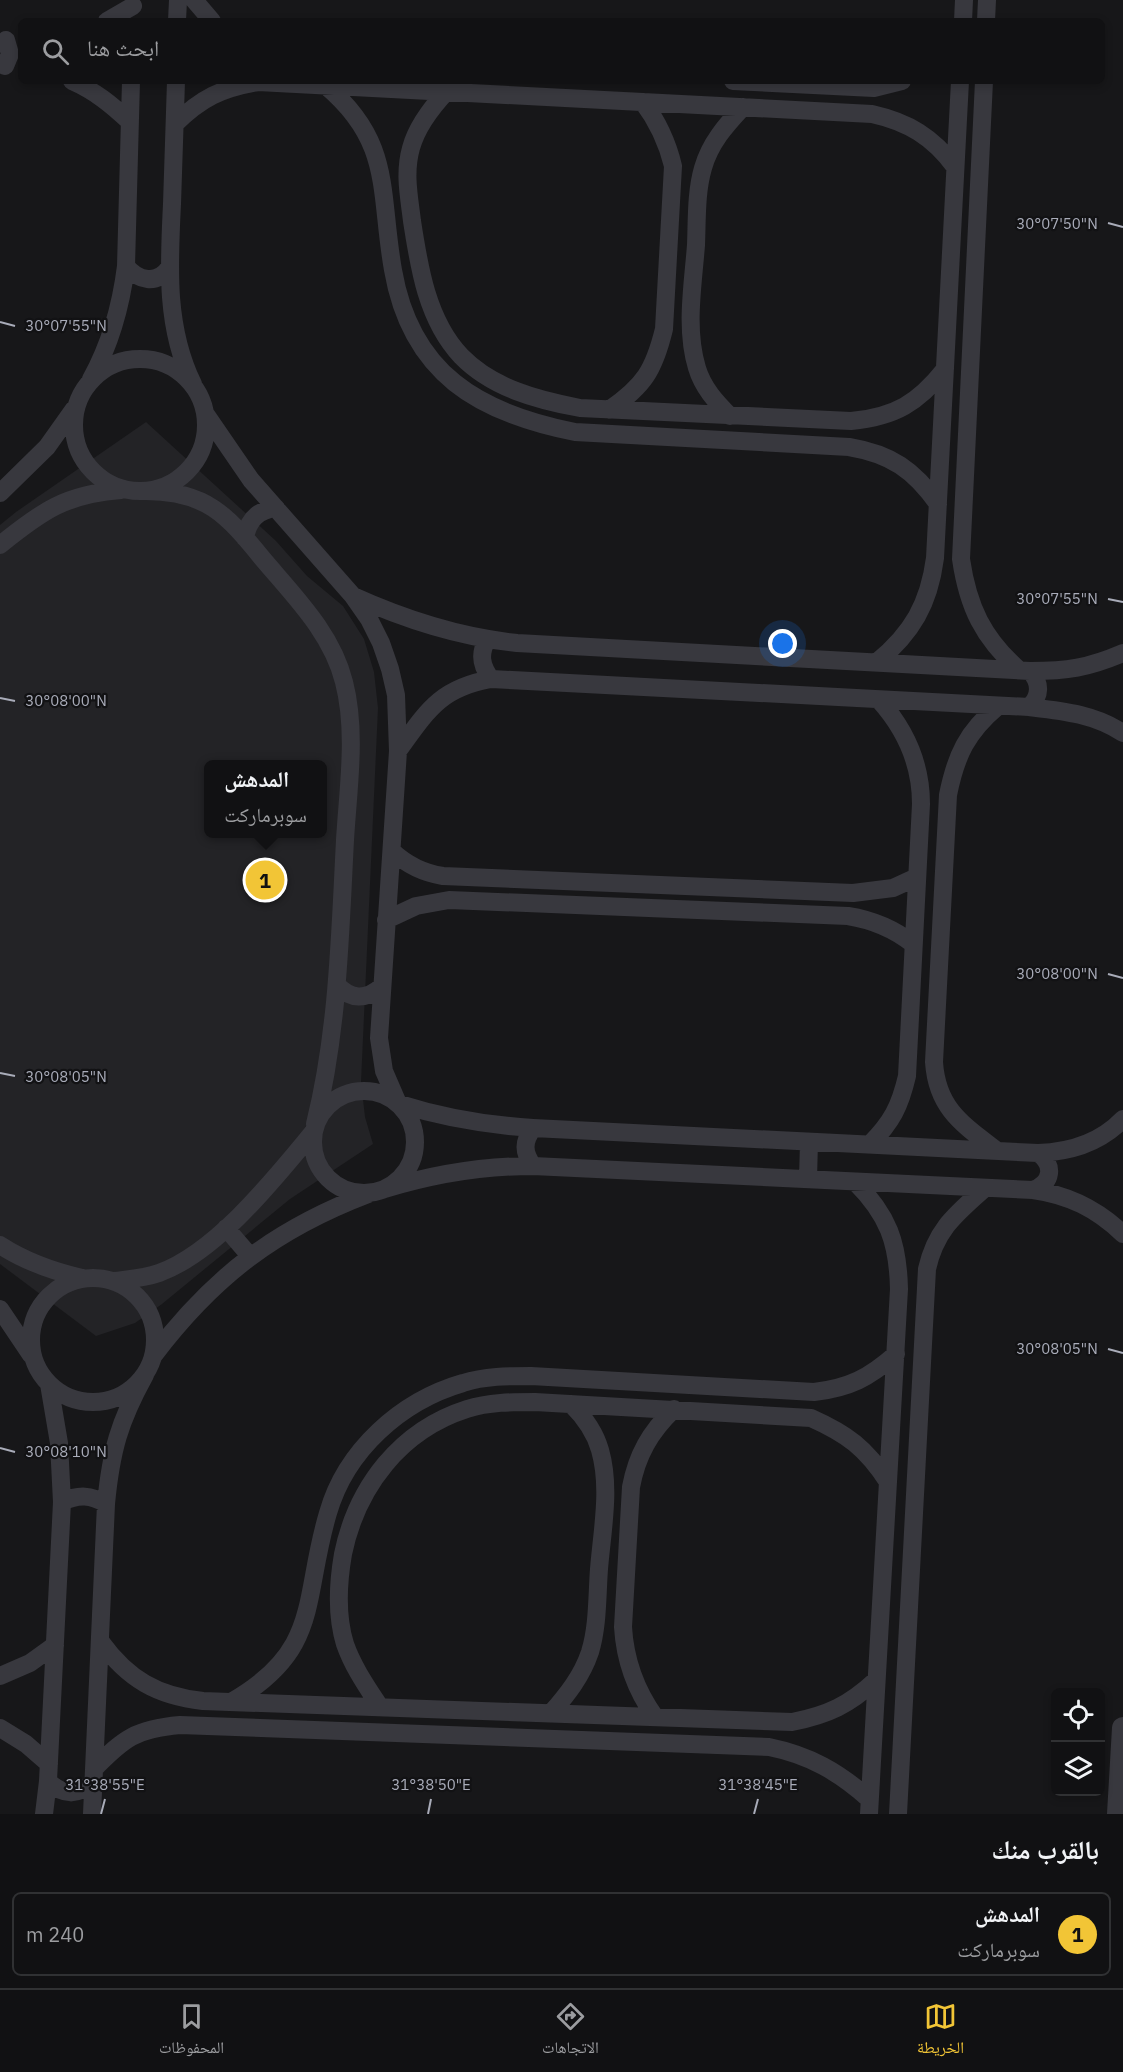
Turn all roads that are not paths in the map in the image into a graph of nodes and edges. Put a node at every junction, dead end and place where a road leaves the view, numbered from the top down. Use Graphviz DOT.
graph roads {
  1 [pos="178,0"];
  2 [pos="194,0"];
  3 [pos="964,0"];
  4 [pos="987,0"];
  5 [pos="133,9"];
  6 [pos="114,18"];
  7 [pos="177,18"];
  8 [pos="209,18"];
  9 [pos="963,18"];
  10 [pos="986,18"];
  11 [pos="9,40"];
  12 [pos="9,67"];
  13 [pos="79,84"];
  14 [pos="131,84"];
  15 [pos="176,84"];
  16 [pos="246,84"];
  17 [pos="310,84"];
  18 [pos="793,84"];
  19 [pos="890,84"];
  20 [pos="960,84"];
  21 [pos="984,84"];
  22 [pos="324,85"];
  23 [pos="874,88"];
  24 [pos="603,90"];
  25 [pos="447,92"];
  26 [pos="643,102"];
  27 [pos="743,107"];
  28 [pos="872,114"];
  29 [pos="130,122"];
  30 [pos="175,123"];
  31 [pos="955,167"];
  32 [pos="380,170"];
  33 [pos="407,171"];
  34 [pos="673,190"];
  35 [pos="699,190"];
  36 [pos="126,266"];
  37 [pos="169,268"];
  38 [pos="950,272"];
  39 [pos="975,273"];
  40 [pos="664,329"];
  41 [pos="690,332"];
  42 [pos="945,369"];
  43 [pos="500,384"];
  44 [pos="87,385"];
  45 [pos="198,393"];
  46 [pos="77,405"];
  47 [pos="489,405"];
  48 [pos="609,410"];
  49 [pos="205,413"];
  50 [pos="730,416"];
  51 [pos="851,421"];
  52 [pos="849,447"];
  53 [pos="125,489"];
  54 [pos="146,491"];
  55 [pos="0,493"];
  56 [pos="938,504"];
  57 [pos="276,508"];
  58 [pos="245,538"];
  59 [pos="0,545"];
  60 [pos="935,558"];
  61 [pos="961,559"];
  62 [pos="353,596"];
  63 [pos="487,640"];
  64 [pos="1123,653"];
  65 [pos="877,662"];
  66 [pos="1024,670"];
  67 [pos="491,679"];
  68 [pos="879,700"];
  69 [pos="998,706"];
  70 [pos="1029,707"];
  71 [pos="1123,733"];
  72 [pos="398,751"];
  73 [pos="921,794"];
  74 [pos="948,795"];
  75 [pos="392,851"];
  76 [pos="917,877"];
  77 [pos="386,920"];
  78 [pos="913,944"];
  79 [pos="337,986"];
  80 [pos="381,987"];
  81 [pos="907,1076"];
  82 [pos="935,1077"];
  83 [pos="398,1102"];
  84 [pos="1123,1119"];
  85 [pos="314,1128"];
  86 [pos="533,1128"];
  87 [pos="809,1142"];
  88 [pos="870,1144"];
  89 [pos="996,1150"];
  90 [pos="1038,1153"];
  91 [pos="533,1166"];
  92 [pos="808,1179"];
  93 [pos="855,1182"];
  94 [pos="985,1188"];
  95 [pos="1033,1190"];
  96 [pos="377,1192"];
  97 [pos="226,1228"];
  98 [pos="1123,1234"];
  99 [pos="0,1245"];
  100 [pos="250,1256"];
  101 [pos="82,1278"];
  102 [pos="114,1281"];
  103 [pos="899,1289"];
  104 [pos="925,1290"];
  105 [pos="0,1309"];
  106 [pos="896,1354"];
  107 [pos="33,1357"];
  108 [pos="153,1357"];
  109 [pos="145,1375"];
  110 [pos="49,1384"];
  111 [pos="813,1392"];
  112 [pos="571,1404"];
  113 [pos="674,1409"];
  114 [pos="811,1418"];
  115 [pos="888,1482"];
  116 [pos="605,1484"];
  117 [pos="630,1487"];
  118 [pos="62,1502"];
  119 [pos="106,1504"];
  120 [pos="308,1612"];
  121 [pos="339,1614"];
  122 [pos="595,1627"];
  123 [pos="623,1627"];
  124 [pos="101,1642"];
  125 [pos="55,1645"];
  126 [pos="0,1676"];
  127 [pos="876,1680"];
  128 [pos="183,1699"];
  129 [pos="231,1702"];
  130 [pos="380,1707"];
  131 [pos="500,1712"];
  132 [pos="551,1713"];
  133 [pos="655,1717"];
  134 [pos="770,1722"];
  135 [pos="180,1725"];
  136 [pos="0,1728"];
  137 [pos="1123,1729"];
  138 [pos="500,1738"];
  139 [pos="769,1747"];
  140 [pos="49,1773"];
  141 [pos="94,1776"];
  142 [pos="869,1807"];
  143 [pos="44,1814"];
  144 [pos="92,1814"];
  145 [pos="898,1814"];
  146 [pos="1118,1814"];
  1 -- 7 [label="street"];
  2 -- 8 [label="street"];
  3 -- 9 [label="street"];
  4 -- 10 [label="street"];
  5 -- 6 [label="street"];
  11 -- 12 [label="street"];
  13 -- 29 [label="street"];
  14 -- 29 [label="street"];
  15 -- 30 [label="street"];
  16 -- 30 [label="street"];
  17 -- 22 [label="street"];
  18 -- 23 [label="street"];
  19 -- 23 [label="street"];
  20 -- 31 [label="street"];
  21 -- 39 [label="street"];
  22 -- 25 [label="street"];
  22 -- 32 [label="street"];
  23 -- 28 [label="street"];
  24 -- 25 [label="street"];
  24 -- 26 [label="street"];
  25 -- 33 [label="street"];
  26 -- 27 [label="street"];
  26 -- 34 [label="street"];
  27 -- 28 [label="street"];
  27 -- 35 [label="street"];
  28 -- 31 [label="street"];
  29 -- 36 [label="street"];
  30 -- 37 [label="street"];
  31 -- 38 [label="street"];
  32 -- 33 [label="street"];
  32 -- 47 [label="street"];
  33 -- 43 [label="street"];
  34 -- 35 [label="street"];
  34 -- 40 [label="street"];
  35 -- 41 [label="street"];
  36 -- 37 [label="street"];
  36 -- 44 [label="street"];
  37 -- 45 [label="street"];
  38 -- 39 [label="street"];
  38 -- 42 [label="street"];
  39 -- 61 [label="street"];
  40 -- 41 [label="street"];
  40 -- 48 [label="street"];
  41 -- 50 [label="street"];
  42 -- 51 [label="street"];
  42 -- 56 [label="street"];
  43 -- 47 [label="street"];
  43 -- 48 [label="street"];
  44 -- 45 [label="street"];
  44 -- 46 [label="street"];
  45 -- 49 [label="street"];
  46 -- 53 [label="street"];
  46 -- 55 [label="street"];
  47 -- 52 [label="street"];
  48 -- 50 [label="street"];
  49 -- 54 [label="street"];
  49 -- 57 [label="street"];
  50 -- 51 [label="street"];
  51 -- 52 [label="street"];
  52 -- 56 [label="street"];
  53 -- 54 [label="street"];
  53 -- 59 [label="street"];
  54 -- 58 [label="street"];
  56 -- 60 [label="street"];
  57 -- 58 [label="street"];
  57 -- 62 [label="street"];
  58 -- 79 [label="street"];
  60 -- 61 [label="street"];
  60 -- 65 [label="street"];
  61 -- 66 [label="street"];
  62 -- 63 [label="street"];
  62 -- 72 [label="street"];
  63 -- 65 [label="street"];
  63 -- 67 [label="street"];
  64 -- 66 [label="street"];
  65 -- 66 [label="street"];
  66 -- 70 [label="street"];
  67 -- 68 [label="street"];
  67 -- 72 [label="street"];
  68 -- 69 [label="street"];
  68 -- 73 [label="street"];
  69 -- 70 [label="street"];
  69 -- 74 [label="street"];
  70 -- 71 [label="street"];
  72 -- 75 [label="street"];
  73 -- 74 [label="street"];
  73 -- 76 [label="street"];
  74 -- 82 [label="street"];
  75 -- 76 [label="street"];
  75 -- 77 [label="street"];
  76 -- 78 [label="street"];
  77 -- 78 [label="street"];
  77 -- 80 [label="street"];
  78 -- 81 [label="street"];
  79 -- 80 [label="street"];
  79 -- 85 [label="street"];
  80 -- 83 [label="street"];
  81 -- 82 [label="street"];
  81 -- 88 [label="street"];
  82 -- 89 [label="street"];
  83 -- 85 [label="street"];
  83 -- 86 [label="street"];
  83 -- 96 [label="street"];
  84 -- 90 [label="street"];
  85 -- 96 [label="street"];
  85 -- 97 [label="street"];
  86 -- 87 [label="street"];
  86 -- 91 [label="street"];
  87 -- 88 [label="street"];
  87 -- 92 [label="street"];
  88 -- 89 [label="street"];
  89 -- 90 [label="street"];
  90 -- 95 [label="street"];
  91 -- 92 [label="street"];
  91 -- 96 [label="street"];
  92 -- 93 [label="street"];
  93 -- 94 [label="street"];
  93 -- 103 [label="street"];
  94 -- 95 [label="street"];
  94 -- 104 [label="street"];
  95 -- 98 [label="street"];
  96 -- 100 [label="street"];
  97 -- 100 [label="street"];
  97 -- 102 [label="street"];
  99 -- 101 [label="street"];
  100 -- 108 [label="street"];
  101 -- 102 [label="street"];
  101 -- 107 [label="street"];
  102 -- 108 [label="street"];
  103 -- 104 [label="street"];
  103 -- 106 [label="street"];
  104 -- 145 [label="street"];
  105 -- 107 [label="street"];
  106 -- 111 [label="street"];
  106 -- 115 [label="street"];
  107 -- 110 [label="street"];
  108 -- 109 [label="street"];
  109 -- 110 [label="street"];
  109 -- 119 [label="street"];
  110 -- 118 [label="street"];
  111 -- 114 [label="street"];
  111 -- 120 [label="street"];
  112 -- 113 [label="street"];
  112 -- 116 [label="street"];
  112 -- 121 [label="street"];
  113 -- 114 [label="street"];
  113 -- 117 [label="street"];
  114 -- 115 [label="street"];
  115 -- 127 [label="street"];
  116 -- 117 [label="street"];
  116 -- 122 [label="street"];
  117 -- 123 [label="street"];
  118 -- 119 [label="street"];
  118 -- 125 [label="street"];
  119 -- 124 [label="street"];
  120 -- 121 [label="street"];
  120 -- 129 [label="street"];
  121 -- 130 [label="street"];
  122 -- 123 [label="street"];
  122 -- 132 [label="street"];
  123 -- 133 [label="street"];
  124 -- 128 [label="street"];
  124 -- 141 [label="street"];
  125 -- 126 [label="street"];
  125 -- 140 [label="street"];
  127 -- 134 [label="street"];
  127 -- 142 [label="street"];
  128 -- 129 [label="street"];
  128 -- 135 [label="street"];
  129 -- 130 [label="street"];
  130 -- 131 [label="street"];
  131 -- 132 [label="street"];
  131 -- 138 [label="street"];
  132 -- 133 [label="street"];
  133 -- 134 [label="street"];
  134 -- 139 [label="street"];
  135 -- 138 [label="street"];
  135 -- 141 [label="street"];
  136 -- 140 [label="street"];
  137 -- 146 [label="street"];
  138 -- 139 [label="street"];
  139 -- 142 [label="street"];
  140 -- 141 [label="street"];
  140 -- 143 [label="street"];
  141 -- 144 [label="street"];
}
